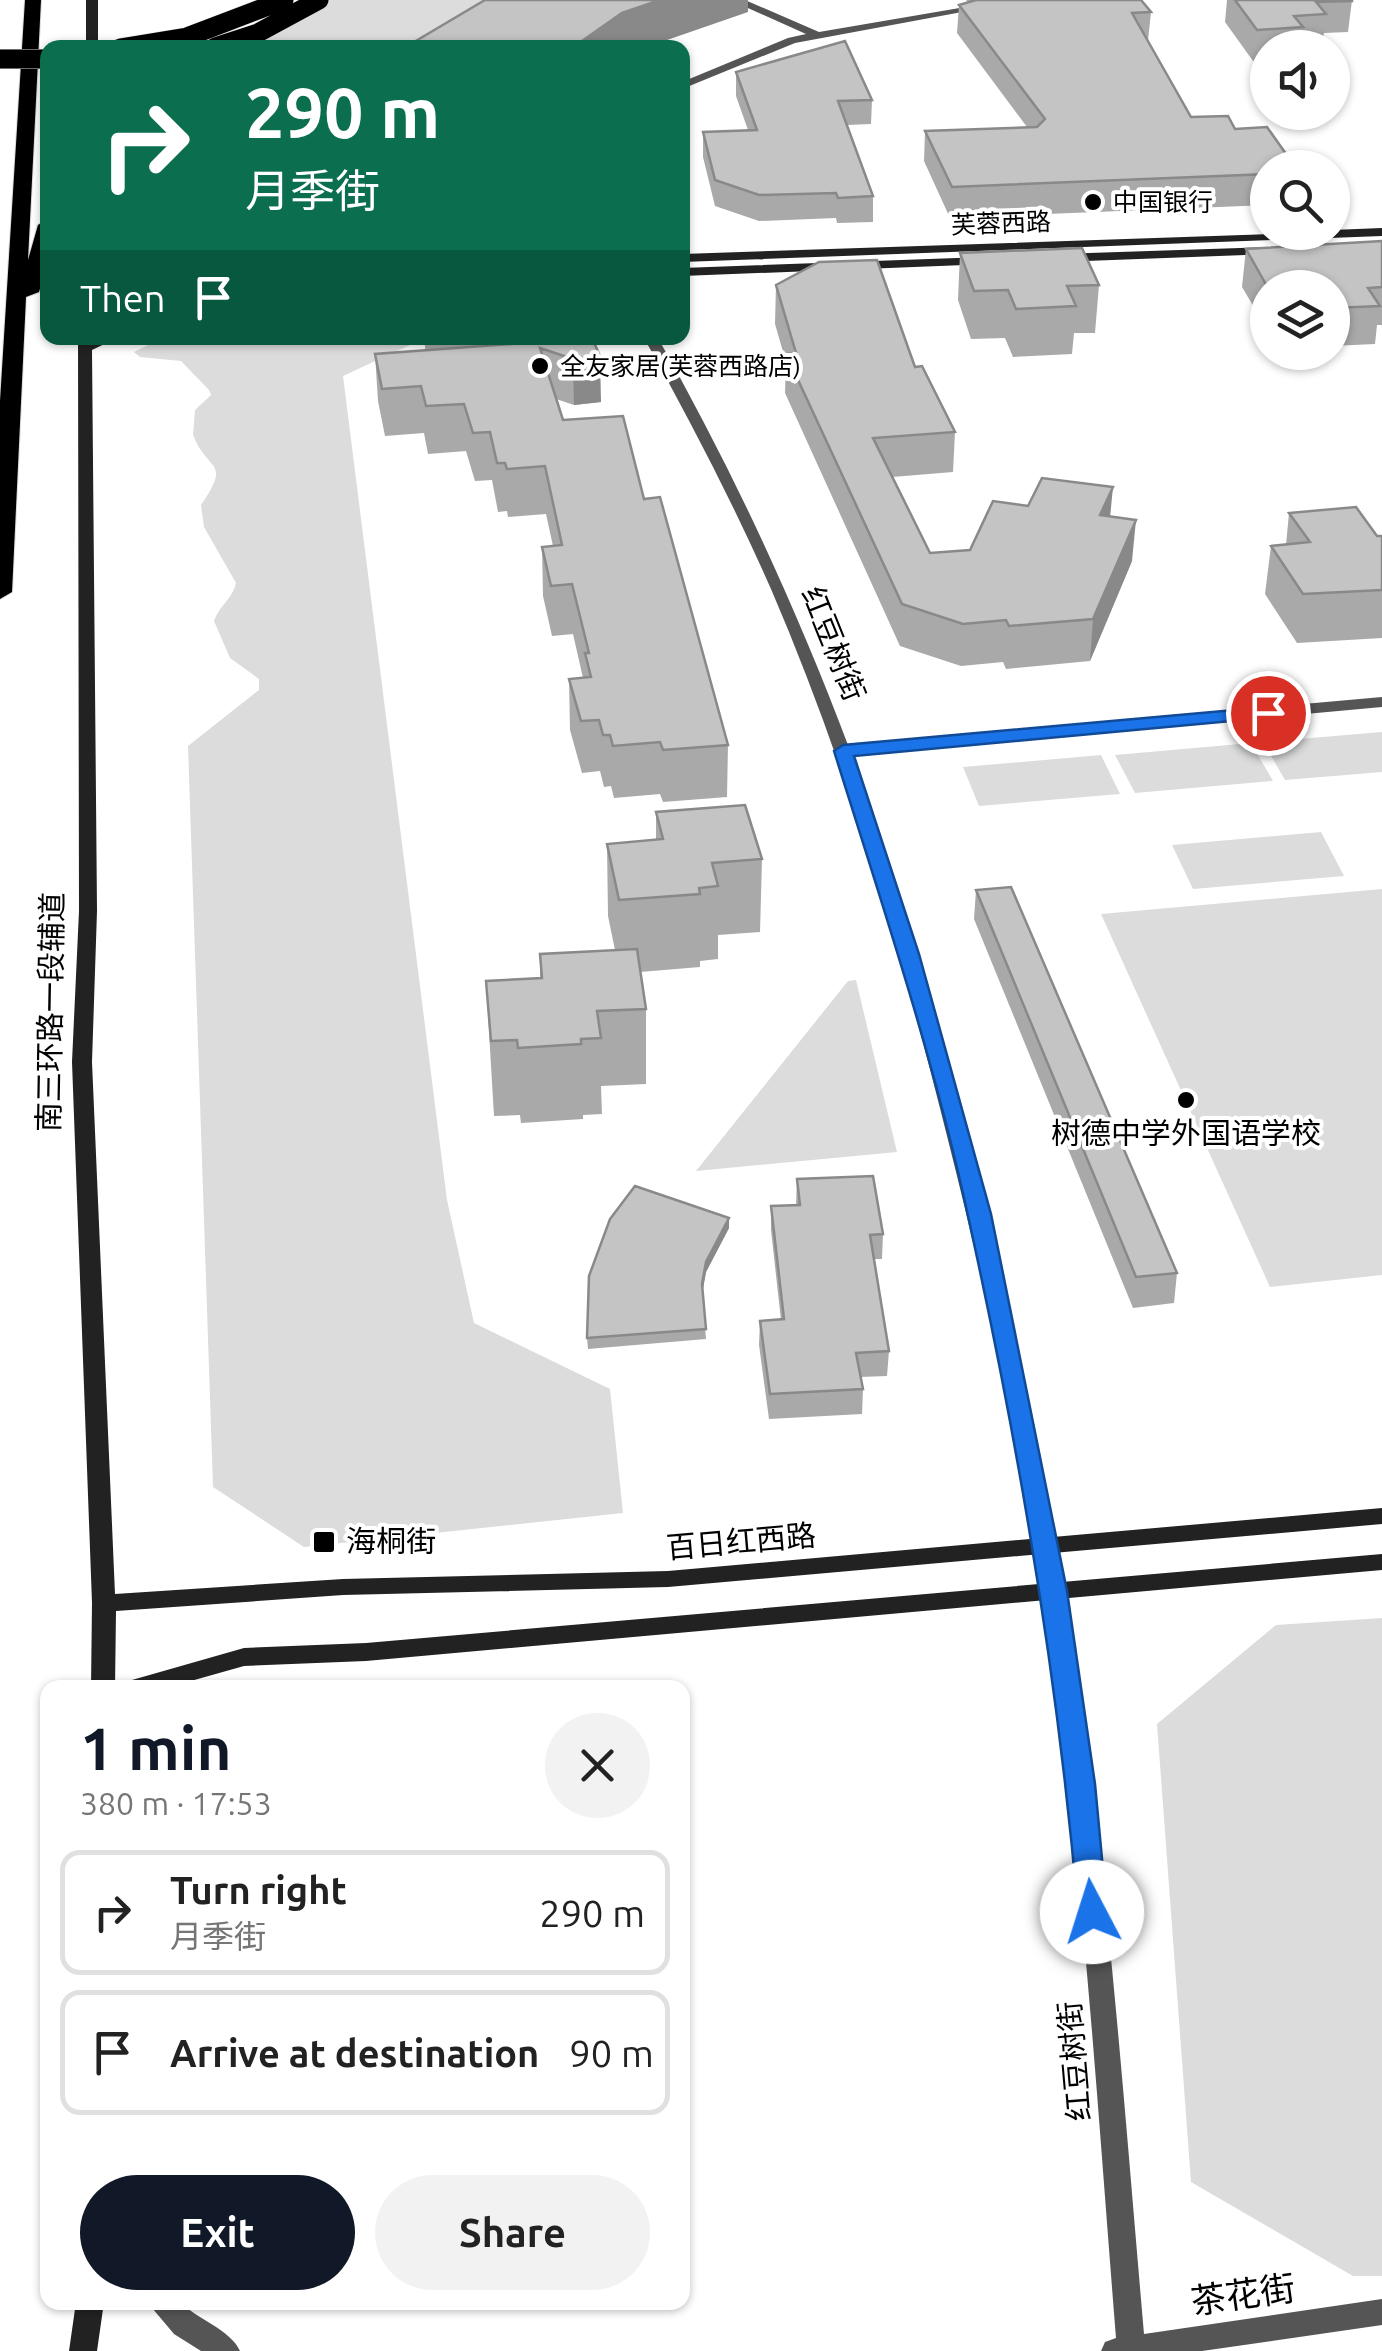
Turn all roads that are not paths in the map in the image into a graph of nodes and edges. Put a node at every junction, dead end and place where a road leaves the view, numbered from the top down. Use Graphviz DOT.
graph roads {
  1 [pos="34,0"];
  2 [pos="92,0"];
  3 [pos="260,0"];
  4 [pos="284,0"];
  5 [pos="319,0"];
  6 [pos="736,0"];
  7 [pos="1005,6"];
  8 [pos="817,36"];
  9 [pos="92,40"];
  10 [pos="169,40"];
  11 [pos="203,40"];
  12 [pos="237,40"];
  13 [pos="0,59"];
  14 [pos="40,59"];
  15 [pos="0,74"];
  16 [pos="40,74"];
  17 [pos="690,83"];
  18 [pos="1382,232"];
  19 [pos="1382,246"];
  20 [pos="40,254"];
  21 [pos="690,258"];
  22 [pos="690,272"];
  23 [pos="85,345"];
  24 [pos="654,345"];
  25 [pos="14,348"];
  26 [pos="0,592"];
  27 [pos="1382,702"];
  28 [pos="843,751"];
  29 [pos="1382,1516"];
  30 [pos="1046,1546"];
  31 [pos="1382,1562"];
  32 [pos="1054,1591"];
  33 [pos="104,1603"];
  34 [pos="103,1680"];
  35 [pos="162,1680"];
  36 [pos="89,2310"];
  37 [pos="169,2310"];
  38 [pos="1382,2312"];
  39 [pos="1125,2350"];
  40 [pos="83,2351"];
  41 [pos="226,2351"];
  1 -- 25 [label="highway"];
  2 -- 9 [label="main road"];
  3 -- 11 [label="highway, bridge"];
  4 -- 10 [label="highway, bridge"];
  5 -- 12 [label="highway, bridge"];
  6 -- 8 [label="street"];
  7 -- 8 [label="street"];
  8 -- 17 [label="street"];
  13 -- 14 [label="highway, bridge"];
  15 -- 16 [label="highway"];
  18 -- 21 [label="main road, 芙蓉西路"];
  19 -- 22 [label="main road, 芙蓉西路"];
  20 -- 25 [label="highway"];
  23 -- 33 [label="main road, 南三环路一段辅道"];
  24 -- 28 [label="street, 红豆树街"];
  25 -- 26 [label="highway"];
  27 -- 28 [label="street"];
  28 -- 30 [label="street, 红豆树街"];
  29 -- 30 [label="main road, 百日红西路"];
  30 -- 32 [label="street, 红豆树街"];
  30 -- 33 [label="main road, 百日红西路"];
  31 -- 32 [label="main road"];
  32 -- 35 [label="main road"];
  32 -- 39 [label="street, 红豆树街"];
  33 -- 34 [label="main road, 南三环路一段辅道"];
  36 -- 40 [label="main road"];
  37 -- 41 [label="street"];
  38 -- 39 [label="street, 茶花街"];
}
